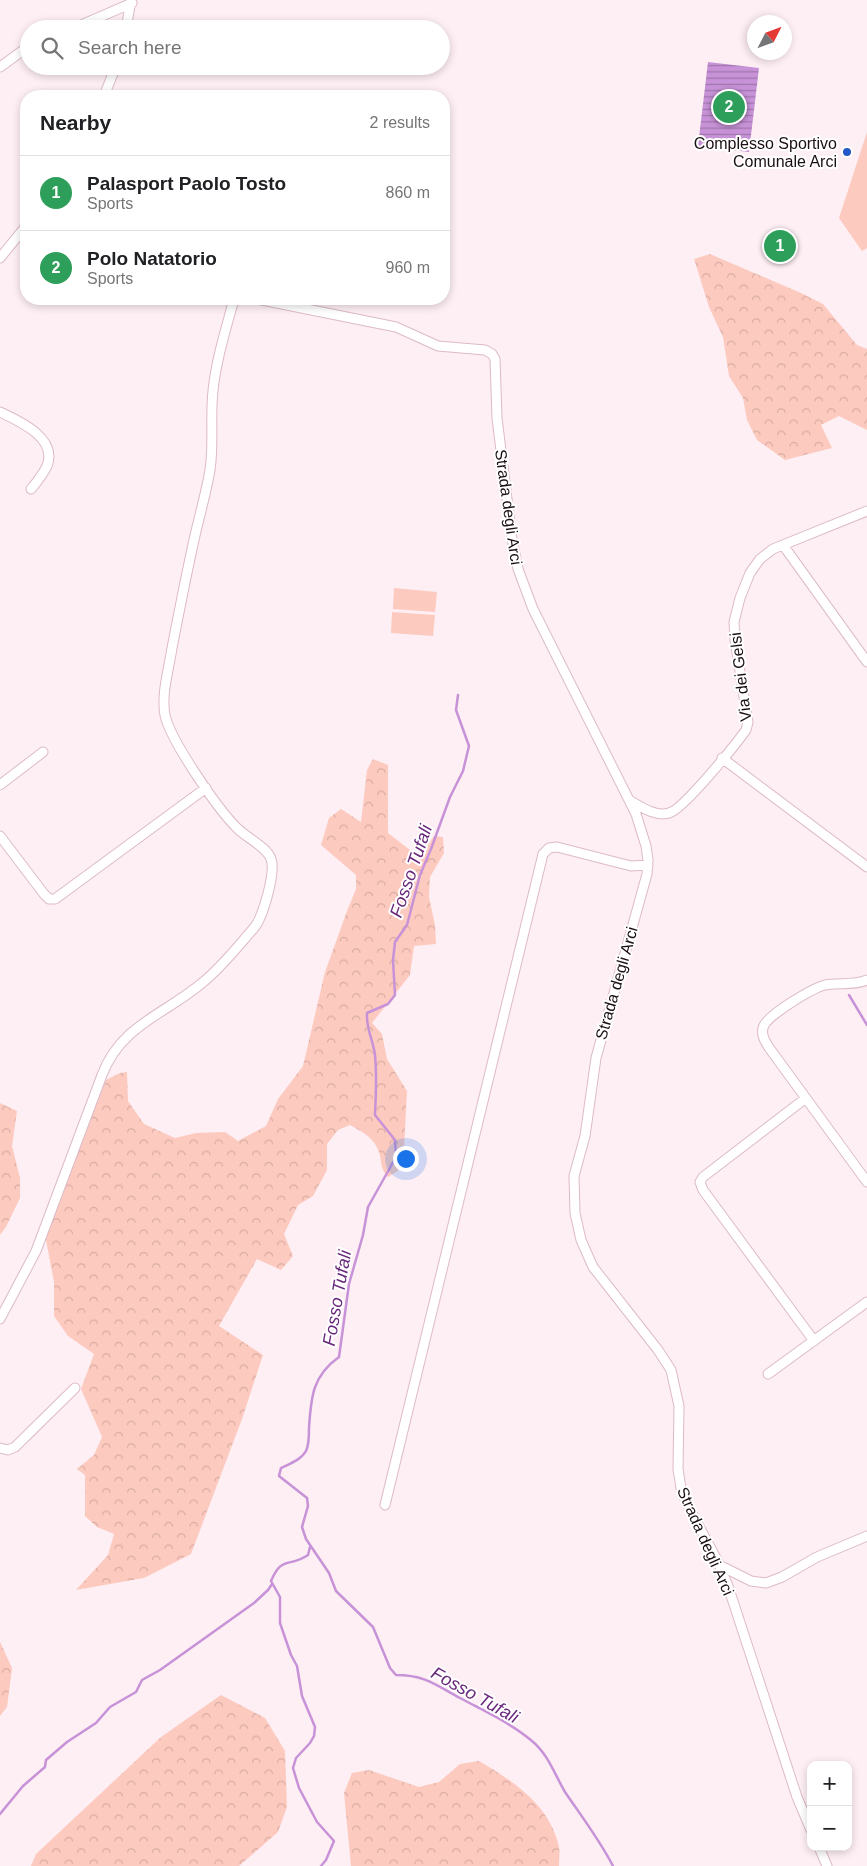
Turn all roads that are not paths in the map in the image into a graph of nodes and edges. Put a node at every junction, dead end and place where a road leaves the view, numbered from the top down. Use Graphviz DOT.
graph roads {
  1 [pos="131,2"];
  2 [pos="95,20"];
  3 [pos="128,20"];
  4 [pos="20,53"];
  5 [pos="0,67"];
  6 [pos="112,75"];
  7 [pos="106,90"];
  8 [pos="20,233"];
  9 [pos="0,258"];
  10 [pos="232,305"];
  11 [pos="286,305"];
  12 [pos="0,412"];
  13 [pos="31,489"];
  14 [pos="867,511"];
  15 [pos="783,545"];
  16 [pos="867,662"];
  17 [pos="43,752"];
  18 [pos="722,758"];
  19 [pos="0,785"];
  20 [pos="206,788"];
  21 [pos="629,800"];
  22 [pos="0,836"];
  23 [pos="648,865"];
  24 [pos="867,867"];
  25 [pos="867,980"];
  26 [pos="806,1098"];
  27 [pos="867,1182"];
  28 [pos="867,1302"];
  29 [pos="0,1319"];
  30 [pos="814,1341"];
  31 [pos="768,1374"];
  32 [pos="75,1388"];
  33 [pos="0,1448"];
  34 [pos="385,1505"];
  35 [pos="867,1536"];
  36 [pos="719,1565"];
  37 [pos="807,1821"];
  38 [pos="820,1851"];
  39 [pos="827,1866"];
  1 -- 2 [label="street"];
  1 -- 3 [label="street"];
  4 -- 5 [label="street"];
  6 -- 7 [label="street"];
  8 -- 9 [label="street"];
  10 -- 20 [label="street"];
  11 -- 21 [label="street, Strada degli Arci"];
  12 -- 13 [label="street"];
  14 -- 15 [label="street, Via dei Gelsi"];
  15 -- 16 [label="street"];
  15 -- 18 [label="street, Via dei Gelsi"];
  17 -- 19 [label="street"];
  18 -- 21 [label="street, Via dei Gelsi"];
  18 -- 24 [label="street"];
  20 -- 22 [label="street"];
  20 -- 29 [label="street"];
  21 -- 23 [label="street, Strada degli Arci"];
  23 -- 34 [label="street"];
  23 -- 36 [label="street, Strada degli Arci"];
  25 -- 26 [label="street"];
  26 -- 27 [label="street"];
  26 -- 30 [label="street"];
  28 -- 30 [label="street"];
  30 -- 31 [label="street"];
  32 -- 33 [label="street"];
  35 -- 36 [label="street"];
  36 -- 37 [label="street, Strada degli Arci"];
  38 -- 39 [label="street"];
}
